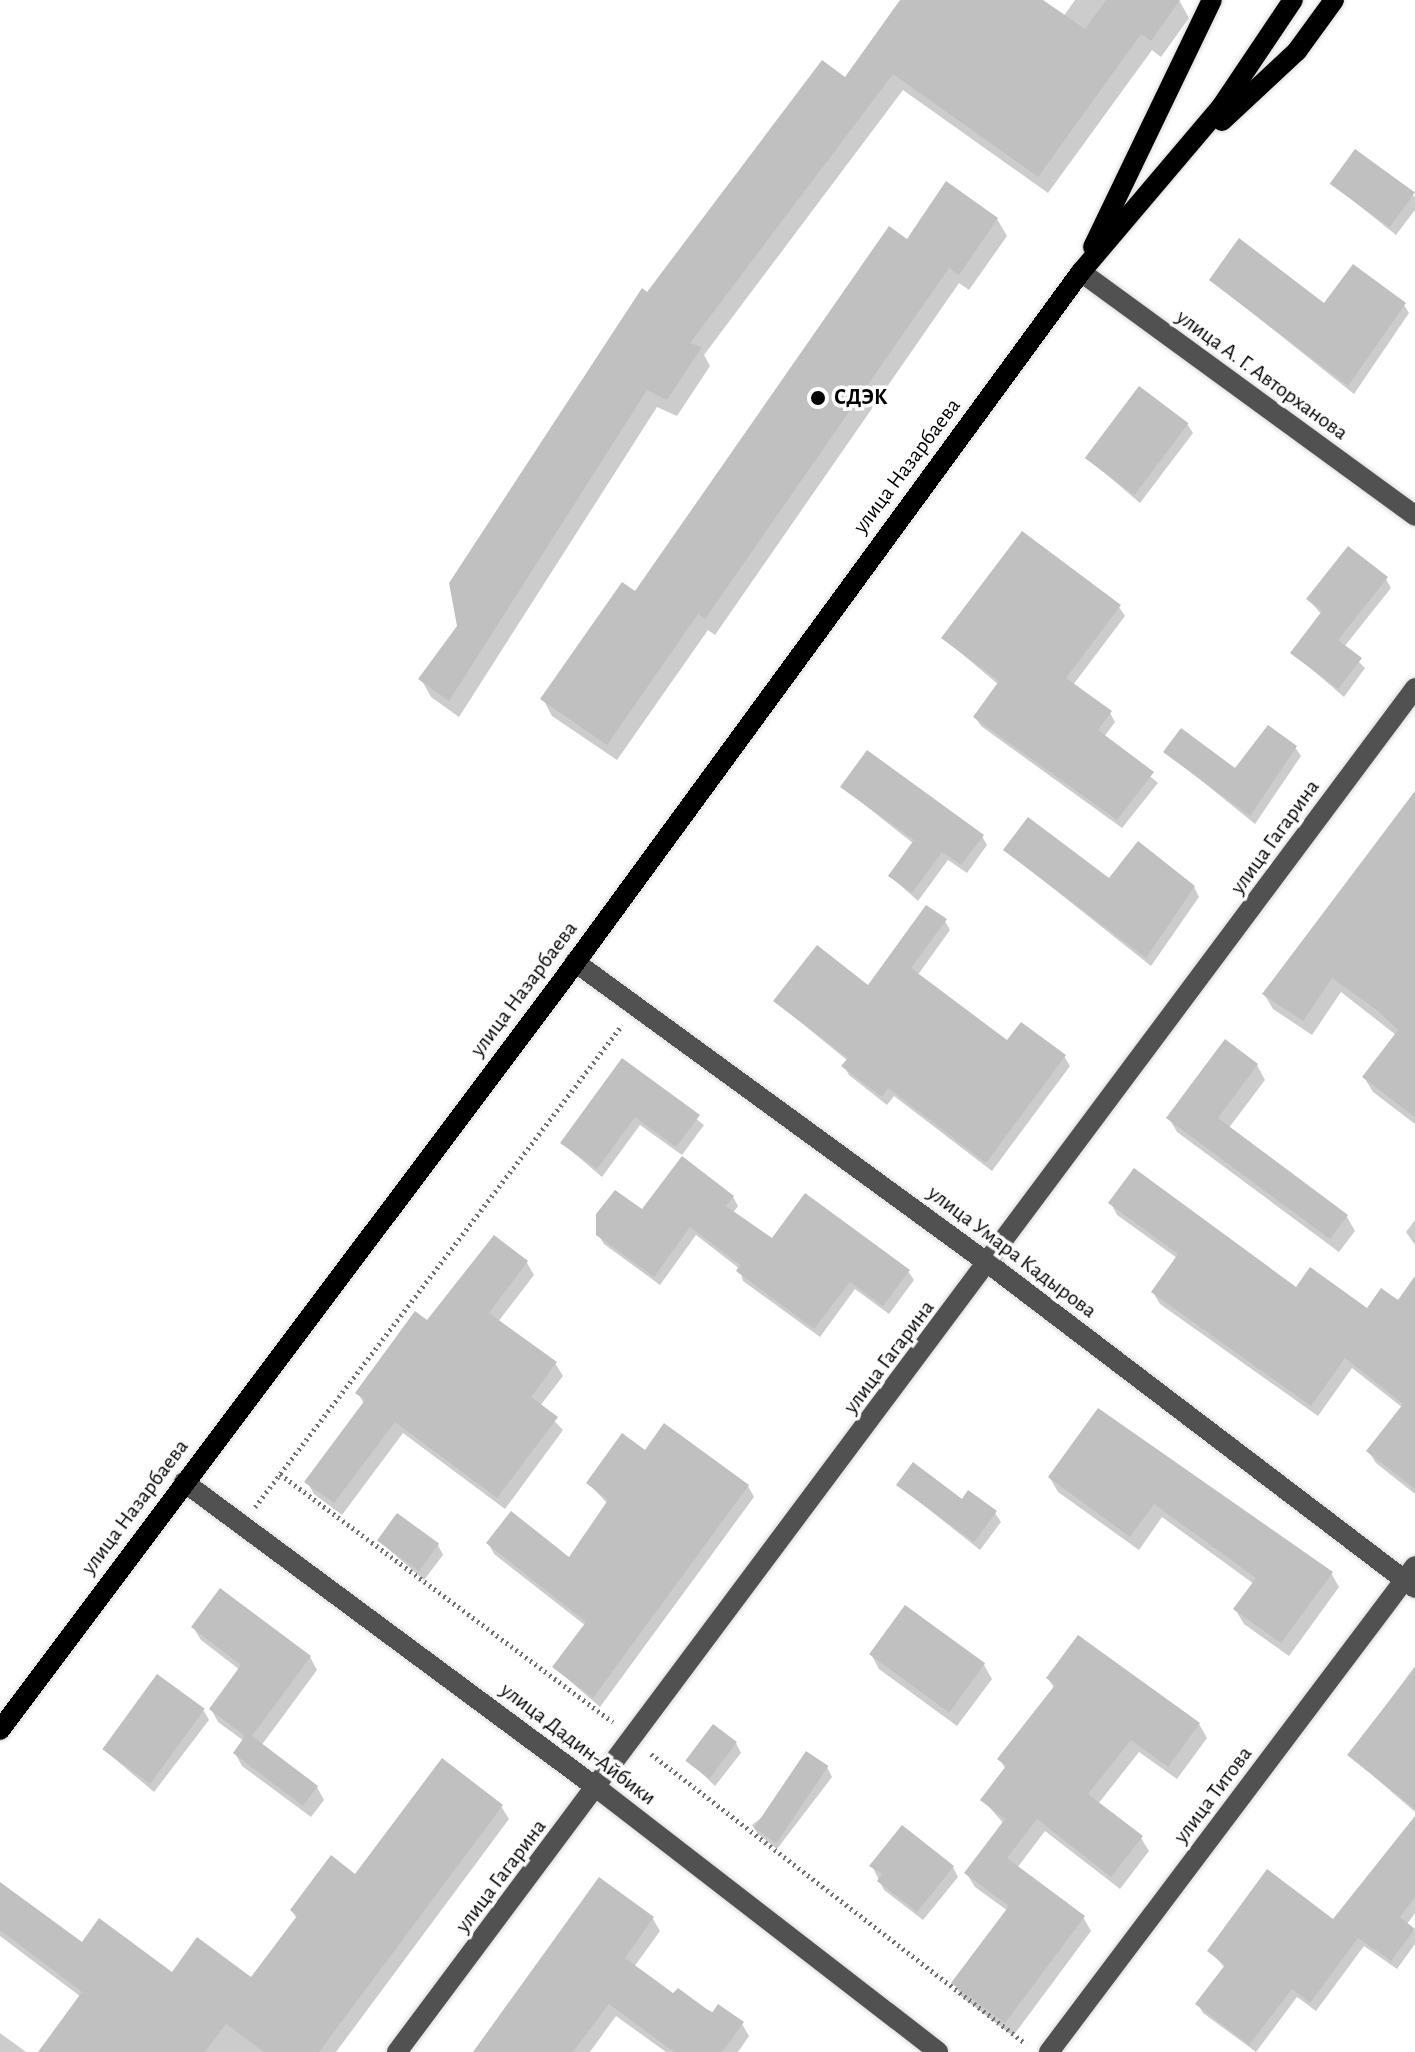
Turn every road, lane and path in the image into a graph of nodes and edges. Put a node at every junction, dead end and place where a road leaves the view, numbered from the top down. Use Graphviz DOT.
graph roads {
  1 [pos="1212,0"];
  2 [pos="1293,0"];
  3 [pos="1334,0"];
  4 [pos="1174,163"];
  5 [pos="1081,272"];
  6 [pos="1415,516"];
  7 [pos="1415,688"];
  8 [pos="575,962"];
  9 [pos="635,1008"];
  10 [pos="989,1264"];
  11 [pos="280,1474"];
  12 [pos="184,1482"];
  13 [pos="242,1523"];
  14 [pos="1412,1578"];
  15 [pos="0,1730"];
  16 [pos="634,1738"];
  17 [pos="597,1788"];
  18 [pos="397,2052"];
  19 [pos="938,2052"];
  20 [pos="1036,2052"];
  21 [pos="1049,2052"];
  1 -- 5 [label="main road, улица Назарбаева"];
  2 -- 4 [label="main road, улица Назарбаева"];
  3 -- 4 [label="main road"];
  4 -- 5 [label="main road, улица Назарбаева"];
  5 -- 6 [label="street, улица А. Г. Авторханова"];
  5 -- 8 [label="main road, улица Назарбаева"];
  7 -- 10 [label="street, улица Гагарина"];
  8 -- 9 [label="street, улица Умара Кадырова"];
  8 -- 12 [label="main road, улица Назарбаева"];
  9 -- 10 [label="street, улица Умара Кадырова"];
  9 -- 11 [label="path"];
  10 -- 14 [label="street, улица Умара Кадырова"];
  10 -- 16 [label="street, улица Гагарина"];
  11 -- 13 [label="path"];
  11 -- 16 [label="path"];
  12 -- 13 [label="street, улица Дадин-Айбики"];
  12 -- 15 [label="main road, улица Назарбаева"];
  13 -- 17 [label="street, улица Дадин-Айбики"];
  14 -- 21 [label="street, улица Титова"];
  16 -- 17 [label="street, улица Гагарина"];
  16 -- 20 [label="path"];
  17 -- 18 [label="street, улица Гагарина"];
  17 -- 19 [label="street, улица Дадин-Айбики"];
}
